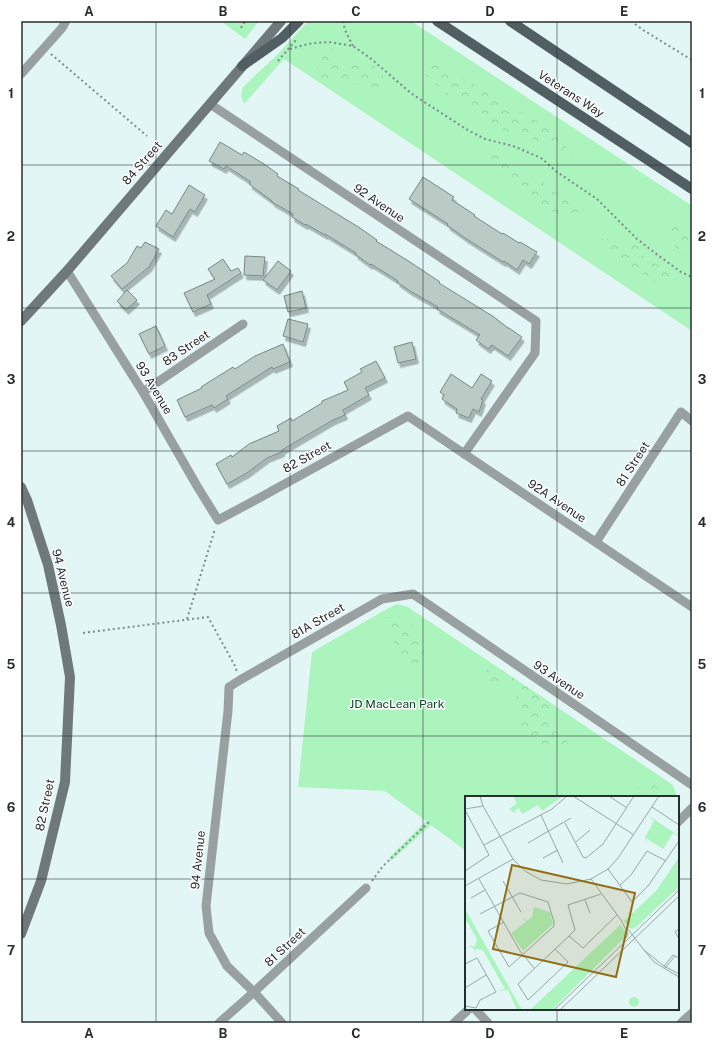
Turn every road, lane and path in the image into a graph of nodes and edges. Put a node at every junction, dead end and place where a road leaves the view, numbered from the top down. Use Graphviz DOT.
graph roads {
  1 [pos="66,21"];
  2 [pos="245,21"];
  3 [pos="281,21"];
  4 [pos="299,21"];
  5 [pos="343,21"];
  6 [pos="437,21"];
  7 [pos="510,21"];
  8 [pos="631,21"];
  9 [pos="241,28"];
  10 [pos="353,46"];
  11 [pos="44,48"];
  12 [pos="290,49"];
  13 [pos="692,60"];
  14 [pos="242,66"];
  15 [pos="21,74"];
  16 [pos="210,104"];
  17 [pos="147,136"];
  18 [pos="692,143"];
  19 [pos="692,189"];
  20 [pos="67,271"];
  21 [pos="692,277"];
  22 [pos="21,321"];
  23 [pos="243,324"];
  24 [pos="143,392"];
  25 [pos="408,416"];
  26 [pos="692,421"];
  27 [pos="464,454"];
  28 [pos="21,487"];
  29 [pos="218,520"];
  30 [pos="596,542"];
  31 [pos="413,594"];
  32 [pos="692,606"];
  33 [pos="187,619"];
  34 [pos="83,633"];
  35 [pos="70,678"];
  36 [pos="240,680"];
  37 [pos="692,785"];
  38 [pos="692,808"];
  39 [pos="430,821"];
  40 [pos="679,821"];
  41 [pos="366,888"];
  42 [pos="21,934"];
  43 [pos="254,992"];
  44 [pos="469,1010"];
  45 [pos="476,1010"];
  46 [pos="692,1013"];
  47 [pos="219,1023"];
  48 [pos="282,1023"];
  49 [pos="454,1023"];
  50 [pos="488,1023"];
  51 [pos="681,1023"];
  1 -- 11 [label="street"];
  2 -- 9 [label="path"];
  3 -- 14 [label="street, 84 Street"];
  4 -- 14 [label="main road"];
  5 -- 10 [label="path"];
  6 -- 19 [label="main road, Veterans Way"];
  7 -- 18 [label="main road"];
  8 -- 13 [label="path"];
  10 -- 12 [label="path"];
  10 -- 21 [label="path"];
  11 -- 15 [label="street"];
  11 -- 17 [label="path"];
  14 -- 16 [label="street, 84 Street"];
  16 -- 20 [label="street, 84 Street"];
  16 -- 27 [label="street, 92 Avenue"];
  20 -- 22 [label="street, 84 Street"];
  20 -- 24 [label="street, 93 Avenue"];
  23 -- 24 [label="street, 83 Street"];
  24 -- 29 [label="street, 93 Avenue"];
  25 -- 27 [label="street, 92A Avenue"];
  25 -- 29 [label="street, 82 Street"];
  26 -- 30 [label="street, 81 Street"];
  27 -- 30 [label="street, 92A Avenue"];
  28 -- 35 [label="street, 94 Avenue"];
  29 -- 33 [label="path"];
  30 -- 32 [label="street, 92A Avenue"];
  31 -- 36 [label="street, 81A Street"];
  31 -- 37 [label="street, 93 Avenue"];
  33 -- 34 [label="path"];
  33 -- 36 [label="path"];
  35 -- 42 [label="street, 82 Street"];
  36 -- 43 [label="street, 94 Avenue"];
  38 -- 40 [label="street"];
  39 -- 41 [label="path"];
  41 -- 43 [label="street, 81 Street"];
  43 -- 47 [label="street, 81 Street"];
  43 -- 48 [label="street, 94 Avenue"];
  44 -- 49 [label="street"];
  45 -- 50 [label="street"];
  46 -- 51 [label="street"];
}
